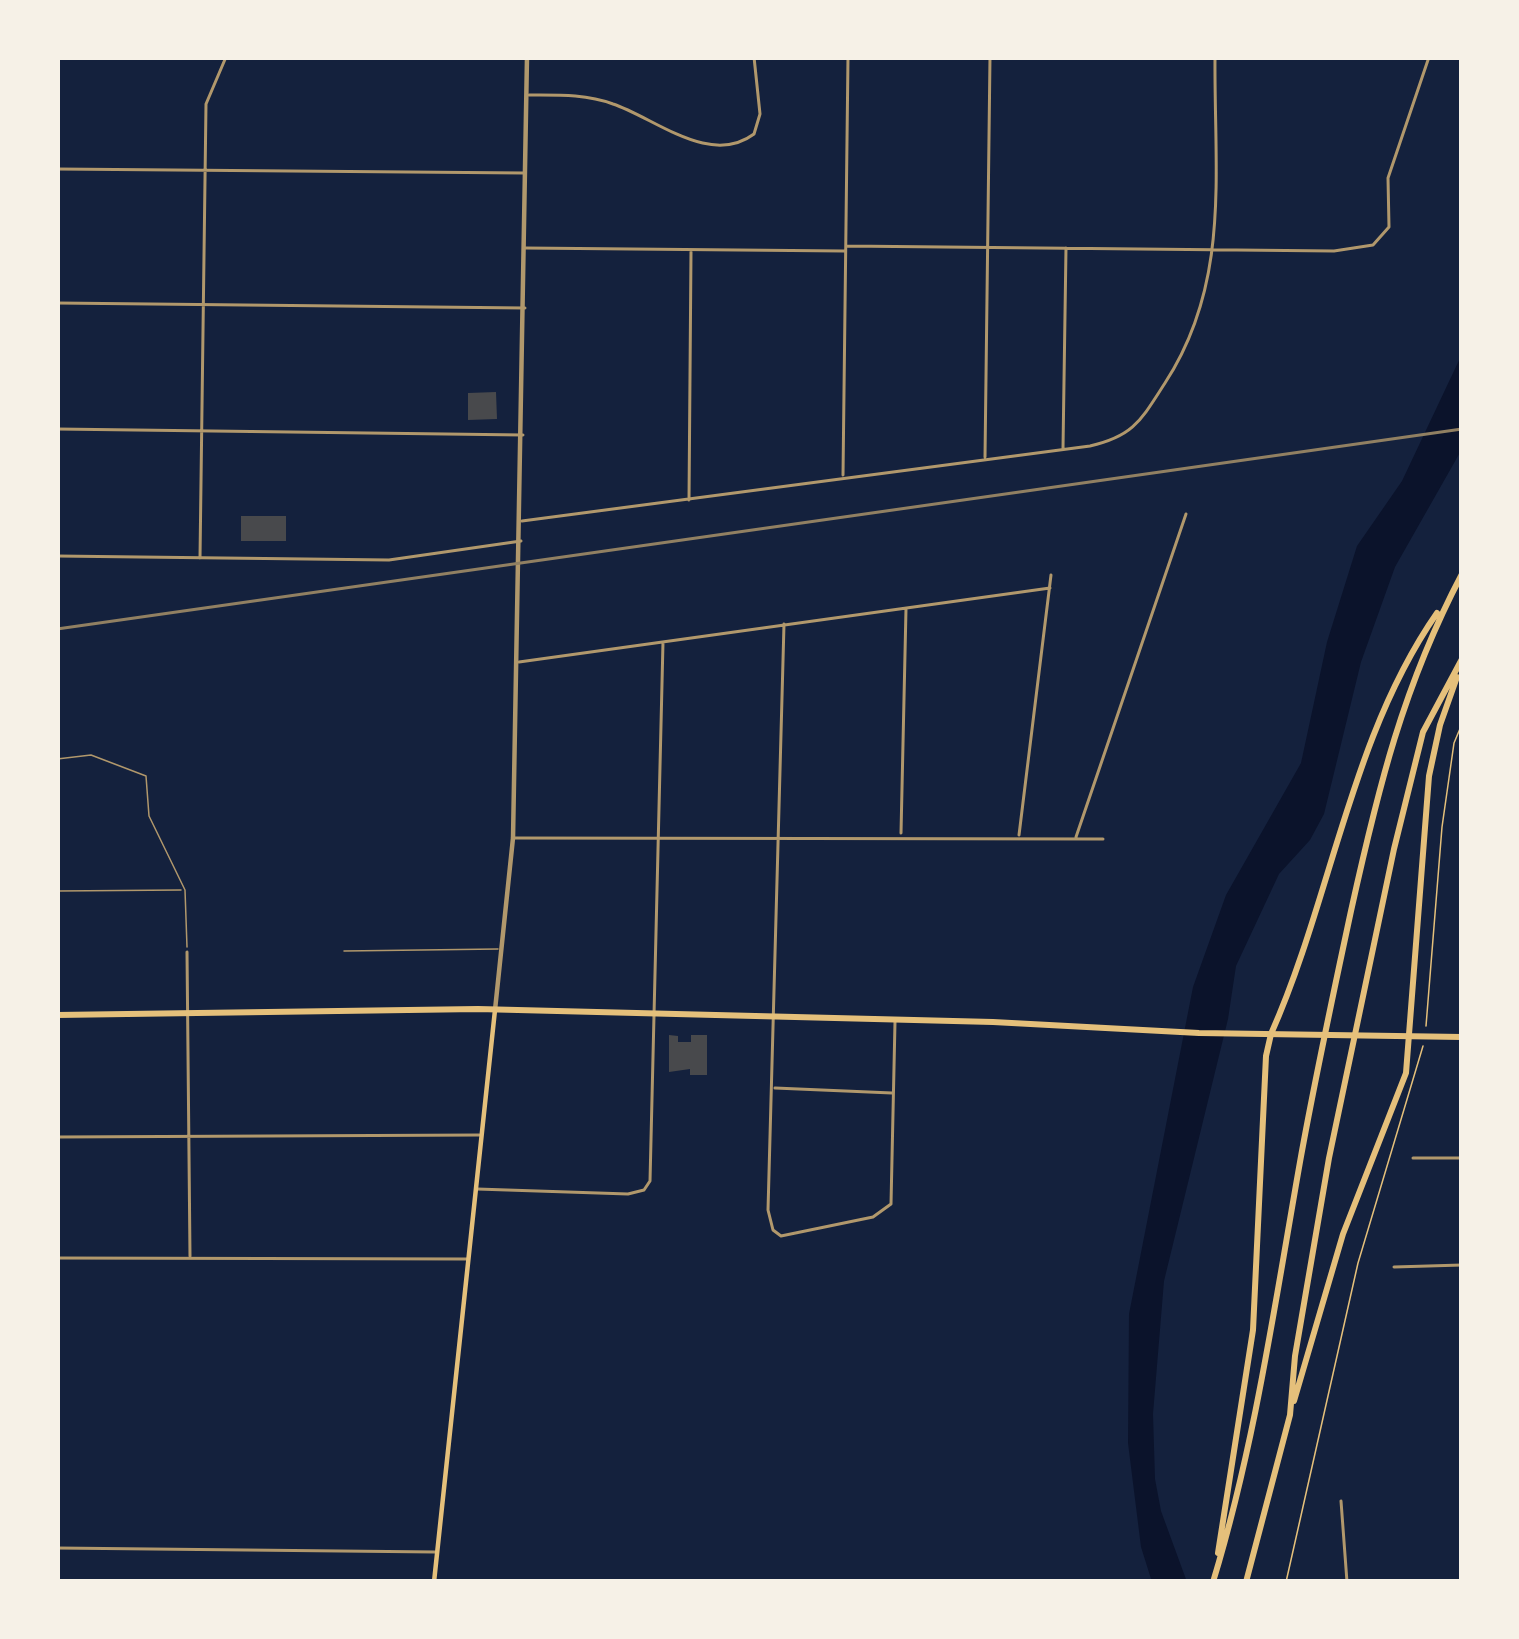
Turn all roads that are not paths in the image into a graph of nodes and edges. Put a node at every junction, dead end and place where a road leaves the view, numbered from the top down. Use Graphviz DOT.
graph roads {
  1 [pos="226,57"];
  2 [pos="527,57"];
  3 [pos="754,57"];
  4 [pos="848,57"];
  5 [pos="990,57"];
  6 [pos="1215,57"];
  7 [pos="1429,57"];
  8 [pos="527,95"];
  9 [pos="57,169"];
  10 [pos="206,170"];
  11 [pos="526,173"];
  12 [pos="988,247"];
  13 [pos="1066,247"];
  14 [pos="525,248"];
  15 [pos="846,248"];
  16 [pos="1213,249"];
  17 [pos="691,250"];
  18 [pos="57,303"];
  19 [pos="204,305"];
  20 [pos="525,308"];
  21 [pos="57,429"];
  22 [pos="202,431"];
  23 [pos="523,436"];
  24 [pos="1063,450"];
  25 [pos="986,460"];
  26 [pos="843,479"];
  27 [pos="689,500"];
  28 [pos="1186,514"];
  29 [pos="522,521"];
  30 [pos="521,541"];
  31 [pos="57,556"];
  32 [pos="200,558"];
  33 [pos="1462,574"];
  34 [pos="1051,575"];
  35 [pos="1456,585"];
  36 [pos="1049,588"];
  37 [pos="906,607"];
  38 [pos="784,624"];
  39 [pos="663,642"];
  40 [pos="1462,661"];
  41 [pos="519,662"];
  42 [pos="57,759"];
  43 [pos="659,836"];
  44 [pos="780,836"];
  45 [pos="901,837"];
  46 [pos="513,838"];
  47 [pos="1018,838"];
  48 [pos="1076,838"];
  49 [pos="1103,839"];
  50 [pos="185,890"];
  51 [pos="57,891"];
  52 [pos="502,949"];
  53 [pos="344,951"];
  54 [pos="187,952"];
  55 [pos="495,1010"];
  56 [pos="186,1013"];
  57 [pos="654,1014"];
  58 [pos="57,1015"];
  59 [pos="776,1017"];
  60 [pos="895,1020"];
  61 [pos="1270,1034"];
  62 [pos="1411,1036"];
  63 [pos="1462,1037"];
  64 [pos="772,1088"];
  65 [pos="893,1093"];
  66 [pos="188,1136"];
  67 [pos="481,1136"];
  68 [pos="57,1137"];
  69 [pos="1413,1158"];
  70 [pos="1462,1158"];
  71 [pos="476,1189"];
  72 [pos="190,1256"];
  73 [pos="57,1258"];
  74 [pos="469,1259"];
  75 [pos="1462,1265"];
  76 [pos="1394,1267"];
  77 [pos="1290,1414"];
  78 [pos="1341,1502"];
  79 [pos="57,1548"];
  80 [pos="437,1552"];
  81 [pos="434,1582"];
  82 [pos="1213,1582"];
  83 [pos="1246,1582"];
  84 [pos="1347,1582"];
  1 -- 10 [label="street"];
  2 -- 8 [label="street"];
  3 -- 8 [label="street"];
  4 -- 15 [label="street"];
  5 -- 12 [label="street"];
  6 -- 16 [label="street"];
  7 -- 16 [label="street"];
  8 -- 11 [label="street"];
  9 -- 10 [label="street"];
  10 -- 11 [label="street"];
  10 -- 19 [label="street"];
  11 -- 14 [label="street"];
  12 -- 13 [label="street"];
  12 -- 15 [label="street"];
  12 -- 25 [label="street"];
  13 -- 16 [label="street"];
  13 -- 24 [label="street"];
  14 -- 17 [label="street"];
  14 -- 20 [label="street"];
  15 -- 17 [label="street"];
  15 -- 26 [label="street"];
  16 -- 24 [label="street"];
  17 -- 27 [label="street"];
  18 -- 19 [label="street"];
  19 -- 20 [label="street"];
  19 -- 22 [label="street"];
  20 -- 23 [label="street"];
  21 -- 22 [label="street"];
  22 -- 23 [label="street"];
  22 -- 32 [label="street"];
  23 -- 29 [label="street"];
  24 -- 25 [label="street"];
  25 -- 26 [label="street"];
  26 -- 27 [label="street"];
  27 -- 29 [label="street"];
  28 -- 48 [label="street"];
  29 -- 30 [label="street"];
  30 -- 32 [label="street"];
  30 -- 41 [label="street"];
  31 -- 32 [label="street"];
  33 -- 35 [label="main road"];
  34 -- 36 [label="street"];
  35 -- 61 [label="main road"];
  35 -- 82 [label="main road"];
  36 -- 37 [label="street"];
  36 -- 47 [label="street"];
  37 -- 38 [label="street"];
  37 -- 45 [label="street"];
  38 -- 39 [label="street"];
  38 -- 44 [label="street"];
  39 -- 41 [label="street"];
  39 -- 43 [label="street"];
  40 -- 62 [label="main road"];
  40 -- 77 [label="main road"];
  41 -- 46 [label="street"];
  42 -- 50 [label="lane"];
  43 -- 44 [label="street"];
  43 -- 46 [label="street"];
  43 -- 57 [label="street"];
  44 -- 45 [label="street"];
  44 -- 59 [label="street"];
  45 -- 47 [label="street"];
  46 -- 52 [label="street"];
  47 -- 48 [label="street"];
  48 -- 49 [label="street"];
  50 -- 51 [label="lane"];
  50 -- 54 [label="lane"];
  52 -- 53 [label="lane"];
  52 -- 55 [label="street"];
  54 -- 56 [label="street"];
  55 -- 56 [label="main road"];
  55 -- 57 [label="main road"];
  55 -- 67 [label="main road"];
  56 -- 58 [label="main road"];
  56 -- 66 [label="street"];
  57 -- 59 [label="main road"];
  57 -- 71 [label="street"];
  59 -- 60 [label="main road"];
  59 -- 64 [label="street"];
  60 -- 61 [label="main road"];
  60 -- 65 [label="street"];
  61 -- 62 [label="main road"];
  61 -- 82 [label="main road"];
  62 -- 63 [label="main road"];
  62 -- 77 [label="main road"];
  64 -- 65 [label="street"];
  64 -- 65 [label="street"];
  66 -- 67 [label="street"];
  66 -- 68 [label="street"];
  66 -- 72 [label="street"];
  67 -- 71 [label="main road"];
  69 -- 70 [label="street"];
  71 -- 74 [label="main road"];
  72 -- 73 [label="street"];
  72 -- 74 [label="street"];
  74 -- 80 [label="main road"];
  75 -- 76 [label="street"];
  77 -- 83 [label="main road"];
  78 -- 84 [label="street"];
  79 -- 80 [label="street"];
  80 -- 81 [label="main road"];
}
